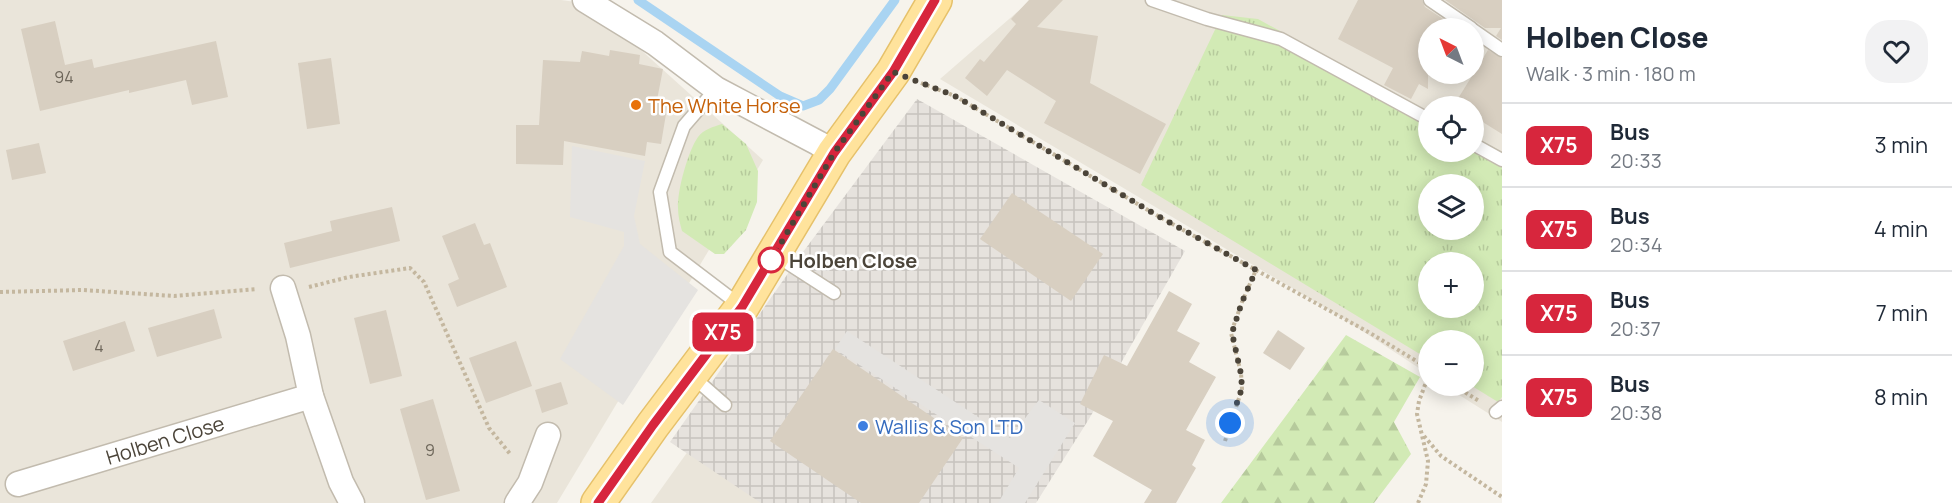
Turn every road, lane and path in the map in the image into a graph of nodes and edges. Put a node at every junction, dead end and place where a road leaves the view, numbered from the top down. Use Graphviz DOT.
graph roads {
  1 [pos="585,0"];
  2 [pos="935,0"];
  3 [pos="1152,0"];
  4 [pos="1430,0"];
  5 [pos="1456,18"];
  6 [pos="1484,37"];
  7 [pos="1502,50"];
  8 [pos="893,72"];
  9 [pos="716,89"];
  10 [pos="1418,114"];
  11 [pos="1484,150"];
  12 [pos="834,153"];
  13 [pos="1502,160"];
  14 [pos="774,254"];
  15 [pos="1256,270"];
  16 [pos="283,288"];
  17 [pos="834,293"];
  18 [pos="742,307"];
  19 [pos="1418,362"];
  20 [pos="691,375"];
  21 [pos="311,396"];
  22 [pos="1421,396"];
  23 [pos="725,405"];
  24 [pos="548,435"];
  25 [pos="1423,436"];
  26 [pos="1225,441"];
  27 [pos="18,484"];
  28 [pos="1502,497"];
  29 [pos="352,503"];
  30 [pos="517,503"];
  31 [pos="598,503"];
  32 [pos="1418,503"];
  1 -- 9 [label="street"];
  2 -- 8 [label="main road"];
  3 -- 10 [label="lane"];
  4 -- 5 [label="lane"];
  6 -- 7 [label="lane"];
  8 -- 12 [label="main road"];
  8 -- 15 [label="path"];
  9 -- 12 [label="street"];
  9 -- 18 [label="lane"];
  11 -- 13 [label="lane"];
  12 -- 14 [label="main road"];
  14 -- 17 [label="lane"];
  14 -- 18 [label="main road"];
  15 -- 19 [label="path"];
  15 -- 26 [label="path"];
  16 -- 21 [label="street"];
  18 -- 20 [label="main road"];
  20 -- 23 [label="lane"];
  20 -- 31 [label="main road"];
  21 -- 27 [label="street, Holben Close"];
  21 -- 29 [label="street"];
  22 -- 25 [label="path"];
  24 -- 30 [label="street"];
  25 -- 28 [label="path"];
  25 -- 32 [label="path"];
}
